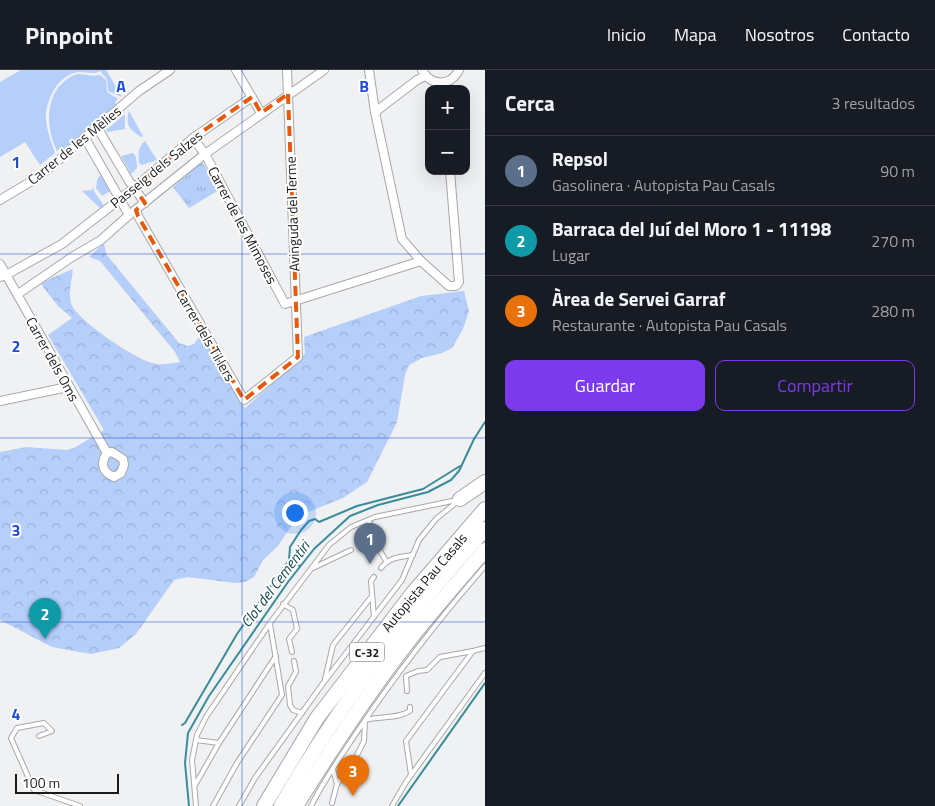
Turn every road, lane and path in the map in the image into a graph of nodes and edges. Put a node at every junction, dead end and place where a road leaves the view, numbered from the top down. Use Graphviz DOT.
graph roads {
  1 [pos="170,70"];
  2 [pos="236,70"];
  3 [pos="287,70"];
  4 [pos="324,70"];
  5 [pos="369,70"];
  6 [pos="459,70"];
  7 [pos="424,73"];
  8 [pos="440,85"];
  9 [pos="443,85"];
  10 [pos="288,94"];
  11 [pos="252,96"];
  12 [pos="375,112"];
  13 [pos="261,113"];
  14 [pos="97,127"];
  15 [pos="85,138"];
  16 [pos="194,138"];
  17 [pos="205,154"];
  18 [pos="450,175"];
  19 [pos="134,188"];
  20 [pos="118,199"];
  21 [pos="0,200"];
  22 [pos="145,203"];
  23 [pos="136,210"];
  24 [pos="129,215"];
  25 [pos="62,244"];
  26 [pos="72,257"];
  27 [pos="421,261"];
  28 [pos="0,264"];
  29 [pos="3,276"];
  30 [pos="18,294"];
  31 [pos="295,299"];
  32 [pos="298,357"];
  33 [pos="68,387"];
  34 [pos="0,401"];
  35 [pos="107,454"];
  36 [pos="485,482"];
  37 [pos="460,500"];
  38 [pos="485,509"];
  39 [pos="369,520"];
  40 [pos="485,529"];
  41 [pos="372,537"];
  42 [pos="362,544"];
  43 [pos="351,550"];
  44 [pos="485,550"];
  45 [pos="414,555"];
  46 [pos="386,561"];
  47 [pos="485,566"];
  48 [pos="381,568"];
  49 [pos="310,569"];
  50 [pos="374,577"];
  51 [pos="372,596"];
  52 [pos="283,604"];
  53 [pos="374,617"];
  54 [pos="270,623"];
  55 [pos="485,648"];
  56 [pos="474,651"];
  57 [pos="292,652"];
  58 [pos="276,656"];
  59 [pos="294,662"];
  60 [pos="485,673"];
  61 [pos="324,682"];
  62 [pos="408,690"];
  63 [pos="410,707"];
  64 [pos="302,713"];
  65 [pos="365,720"];
  66 [pos="40,736"];
  67 [pos="196,740"];
  68 [pos="219,743"];
  69 [pos="333,768"];
  70 [pos="411,775"];
  71 [pos="280,780"];
  72 [pos="337,784"];
  73 [pos="194,787"];
  74 [pos="332,803"];
  75 [pos="80,806"];
  76 [pos="196,806"];
  77 [pos="214,806"];
  78 [pos="239,806"];
  79 [pos="257,806"];
  80 [pos="264,806"];
  81 [pos="281,806"];
  82 [pos="296,806"];
  83 [pos="311,806"];
  84 [pos="392,806"];
  1 -- 14 [label="street, Carrer de les Mèlies"];
  2 -- 11 [label="street"];
  3 -- 10 [label="street, Avinguda del Terme"];
  4 -- 10 [label="street, Passeig dels Salzes"];
  5 -- 12 [label="street"];
  6 -- 9 [label="street"];
  7 -- 8 [label="street"];
  7 -- 12 [label="street"];
  10 -- 13 [label="street, Passeig dels Salzes"];
  10 -- 31 [label="street, Avinguda del Terme"];
  11 -- 13 [label="street"];
  11 -- 16 [label="street, Passeig dels Salzes"];
  12 -- 27 [label="street"];
  13 -- 17 [label="street, Passeig dels Salzes"];
  14 -- 15 [label="street, Carrer de les Mèlies"];
  14 -- 19 [label="street"];
  15 -- 20 [label="street"];
  15 -- 21 [label="street, Carrer de les Mèlies"];
  16 -- 17 [label="street, Carrer de les Mimoses"];
  16 -- 19 [label="street, Passeig dels Salzes"];
  17 -- 22 [label="street, Passeig dels Salzes"];
  17 -- 31 [label="street, Carrer de les Mimoses"];
  18 -- 27 [label="street"];
  19 -- 20 [label="street, Passeig dels Salzes"];
  19 -- 22 [label="street"];
  20 -- 24 [label="street"];
  20 -- 25 [label="street, Passeig dels Salzes"];
  22 -- 23 [label="street, Passeig dels Salzes"];
  23 -- 24 [label="street, Passeig dels Salzes"];
  23 -- 32 [label="street, Carrer dels Til·lers"];
  24 -- 26 [label="street, Passeig dels Salzes"];
  25 -- 26 [label="street"];
  25 -- 29 [label="street, Passeig dels Salzes"];
  26 -- 30 [label="street, Passeig dels Salzes"];
  27 -- 31 [label="street"];
  28 -- 29 [label="street, Carrer dels Oms"];
  29 -- 30 [label="street, Carrer dels Oms"];
  30 -- 33 [label="street, Carrer dels Oms"];
  31 -- 32 [label="street, Avinguda del Terme"];
  33 -- 34 [label="street"];
  33 -- 35 [label="street, Carrer dels Oms"];
  36 -- 37 [label="highway"];
  37 -- 39 [label="lane"];
  37 -- 45 [label="lane"];
  38 -- 71 [label="highway, Autopista Pau Casals / C-32"];
  39 -- 41 [label="lane"];
  39 -- 49 [label="lane"];
  40 -- 81 [label="highway, Autopista Pau Casals / C-32"];
  41 -- 42 [label="lane"];
  41 -- 46 [label="lane"];
  43 -- 49 [label="lane"];
  44 -- 82 [label="highway"];
  45 -- 46 [label="lane"];
  45 -- 53 [label="lane"];
  46 -- 48 [label="lane"];
  47 -- 65 [label="lane"];
  49 -- 52 [label="lane"];
  50 -- 51 [label="lane"];
  51 -- 53 [label="lane"];
  51 -- 61 [label="lane"];
  52 -- 54 [label="lane"];
  52 -- 57 [label="lane"];
  53 -- 61 [label="lane"];
  54 -- 58 [label="lane"];
  54 -- 67 [label="lane"];
  55 -- 56 [label="lane"];
  56 -- 62 [label="lane"];
  56 -- 70 [label="lane"];
  58 -- 68 [label="lane"];
  58 -- 77 [label="lane"];
  59 -- 64 [label="lane"];
  60 -- 70 [label="lane"];
  61 -- 64 [label="lane"];
  63 -- 65 [label="lane"];
  64 -- 78 [label="lane"];
  65 -- 69 [label="lane"];
  65 -- 72 [label="lane"];
  66 -- 75 [label="lane"];
  67 -- 68 [label="lane"];
  67 -- 73 [label="lane"];
  68 -- 73 [label="lane"];
  69 -- 72 [label="lane"];
  69 -- 83 [label="lane"];
  70 -- 84 [label="lane"];
  71 -- 79 [label="highway"];
  71 -- 80 [label="highway, Autopista Pau Casals / C-32"];
  72 -- 74 [label="lane"];
  73 -- 76 [label="lane"];
}
